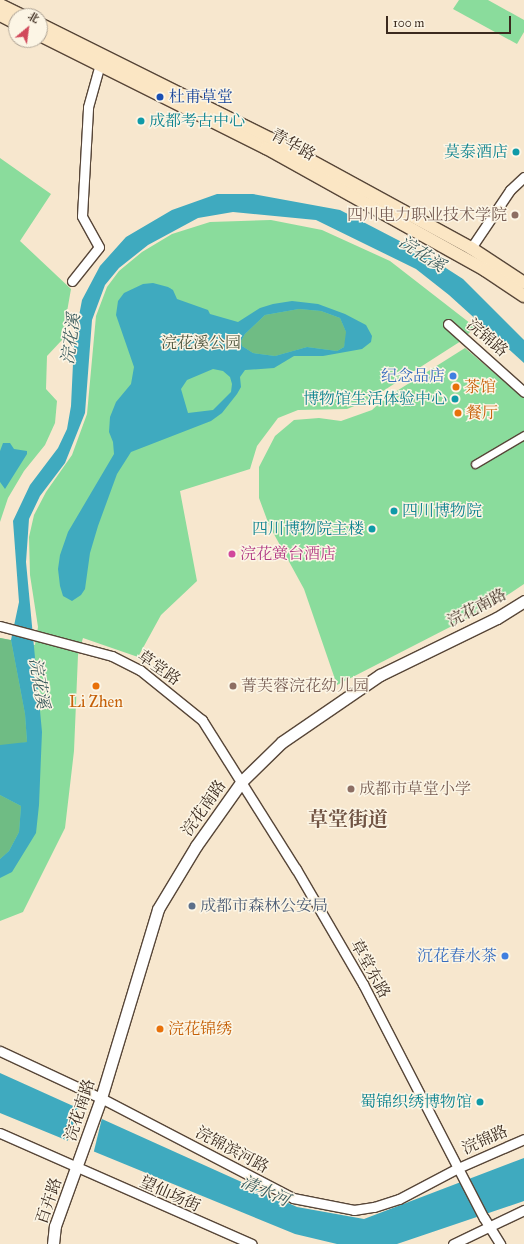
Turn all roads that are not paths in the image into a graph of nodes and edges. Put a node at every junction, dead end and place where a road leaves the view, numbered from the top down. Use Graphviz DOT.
graph roads {
  1 [pos="48,28"];
  2 [pos="48,39"];
  3 [pos="100,64"];
  4 [pos="524,177"];
  5 [pos="471,248"];
  6 [pos="72,281"];
  7 [pos="524,282"];
  8 [pos="524,296"];
  9 [pos="448,324"];
  10 [pos="524,392"];
  11 [pos="524,435"];
  12 [pos="475,464"];
  13 [pos="524,601"];
  14 [pos="2,626"];
  15 [pos="242,781"];
  16 [pos="0,1051"];
  17 [pos="101,1098"];
  18 [pos="0,1133"];
  19 [pos="524,1139"];
  20 [pos="77,1169"];
  21 [pos="460,1173"];
  22 [pos="524,1210"];
  23 [pos="489,1227"];
  24 [pos="53,1244"];
  25 [pos="252,1244"];
  26 [pos="453,1244"];
  27 [pos="500,1244"];
  1 -- 5 [label="main road, 青华路"];
  2 -- 3 [label="main road, 青华路"];
  3 -- 6 [label="street"];
  3 -- 8 [label="main road, 青华路"];
  4 -- 5 [label="street"];
  5 -- 7 [label="main road, 青华路"];
  9 -- 10 [label="street, 浣锦路"];
  11 -- 12 [label="street"];
  13 -- 15 [label="street, 浣花南路"];
  14 -- 15 [label="street, 草堂路"];
  15 -- 17 [label="street, 浣花南路"];
  15 -- 21 [label="street, 草堂东路"];
  16 -- 17 [label="street, 浣锦滨河路"];
  17 -- 20 [label="street, 浣花南路"];
  17 -- 21 [label="street, 浣锦滨河路"];
  18 -- 20 [label="street, 望仙场街"];
  19 -- 21 [label="street, 浣锦路"];
  20 -- 24 [label="street, 百卉路"];
  20 -- 25 [label="street, 望仙场街"];
  21 -- 23 [label="street, 草堂东路"];
  22 -- 23 [label="street"];
  23 -- 26 [label="street"];
  23 -- 27 [label="street, 草堂东路"];
}
